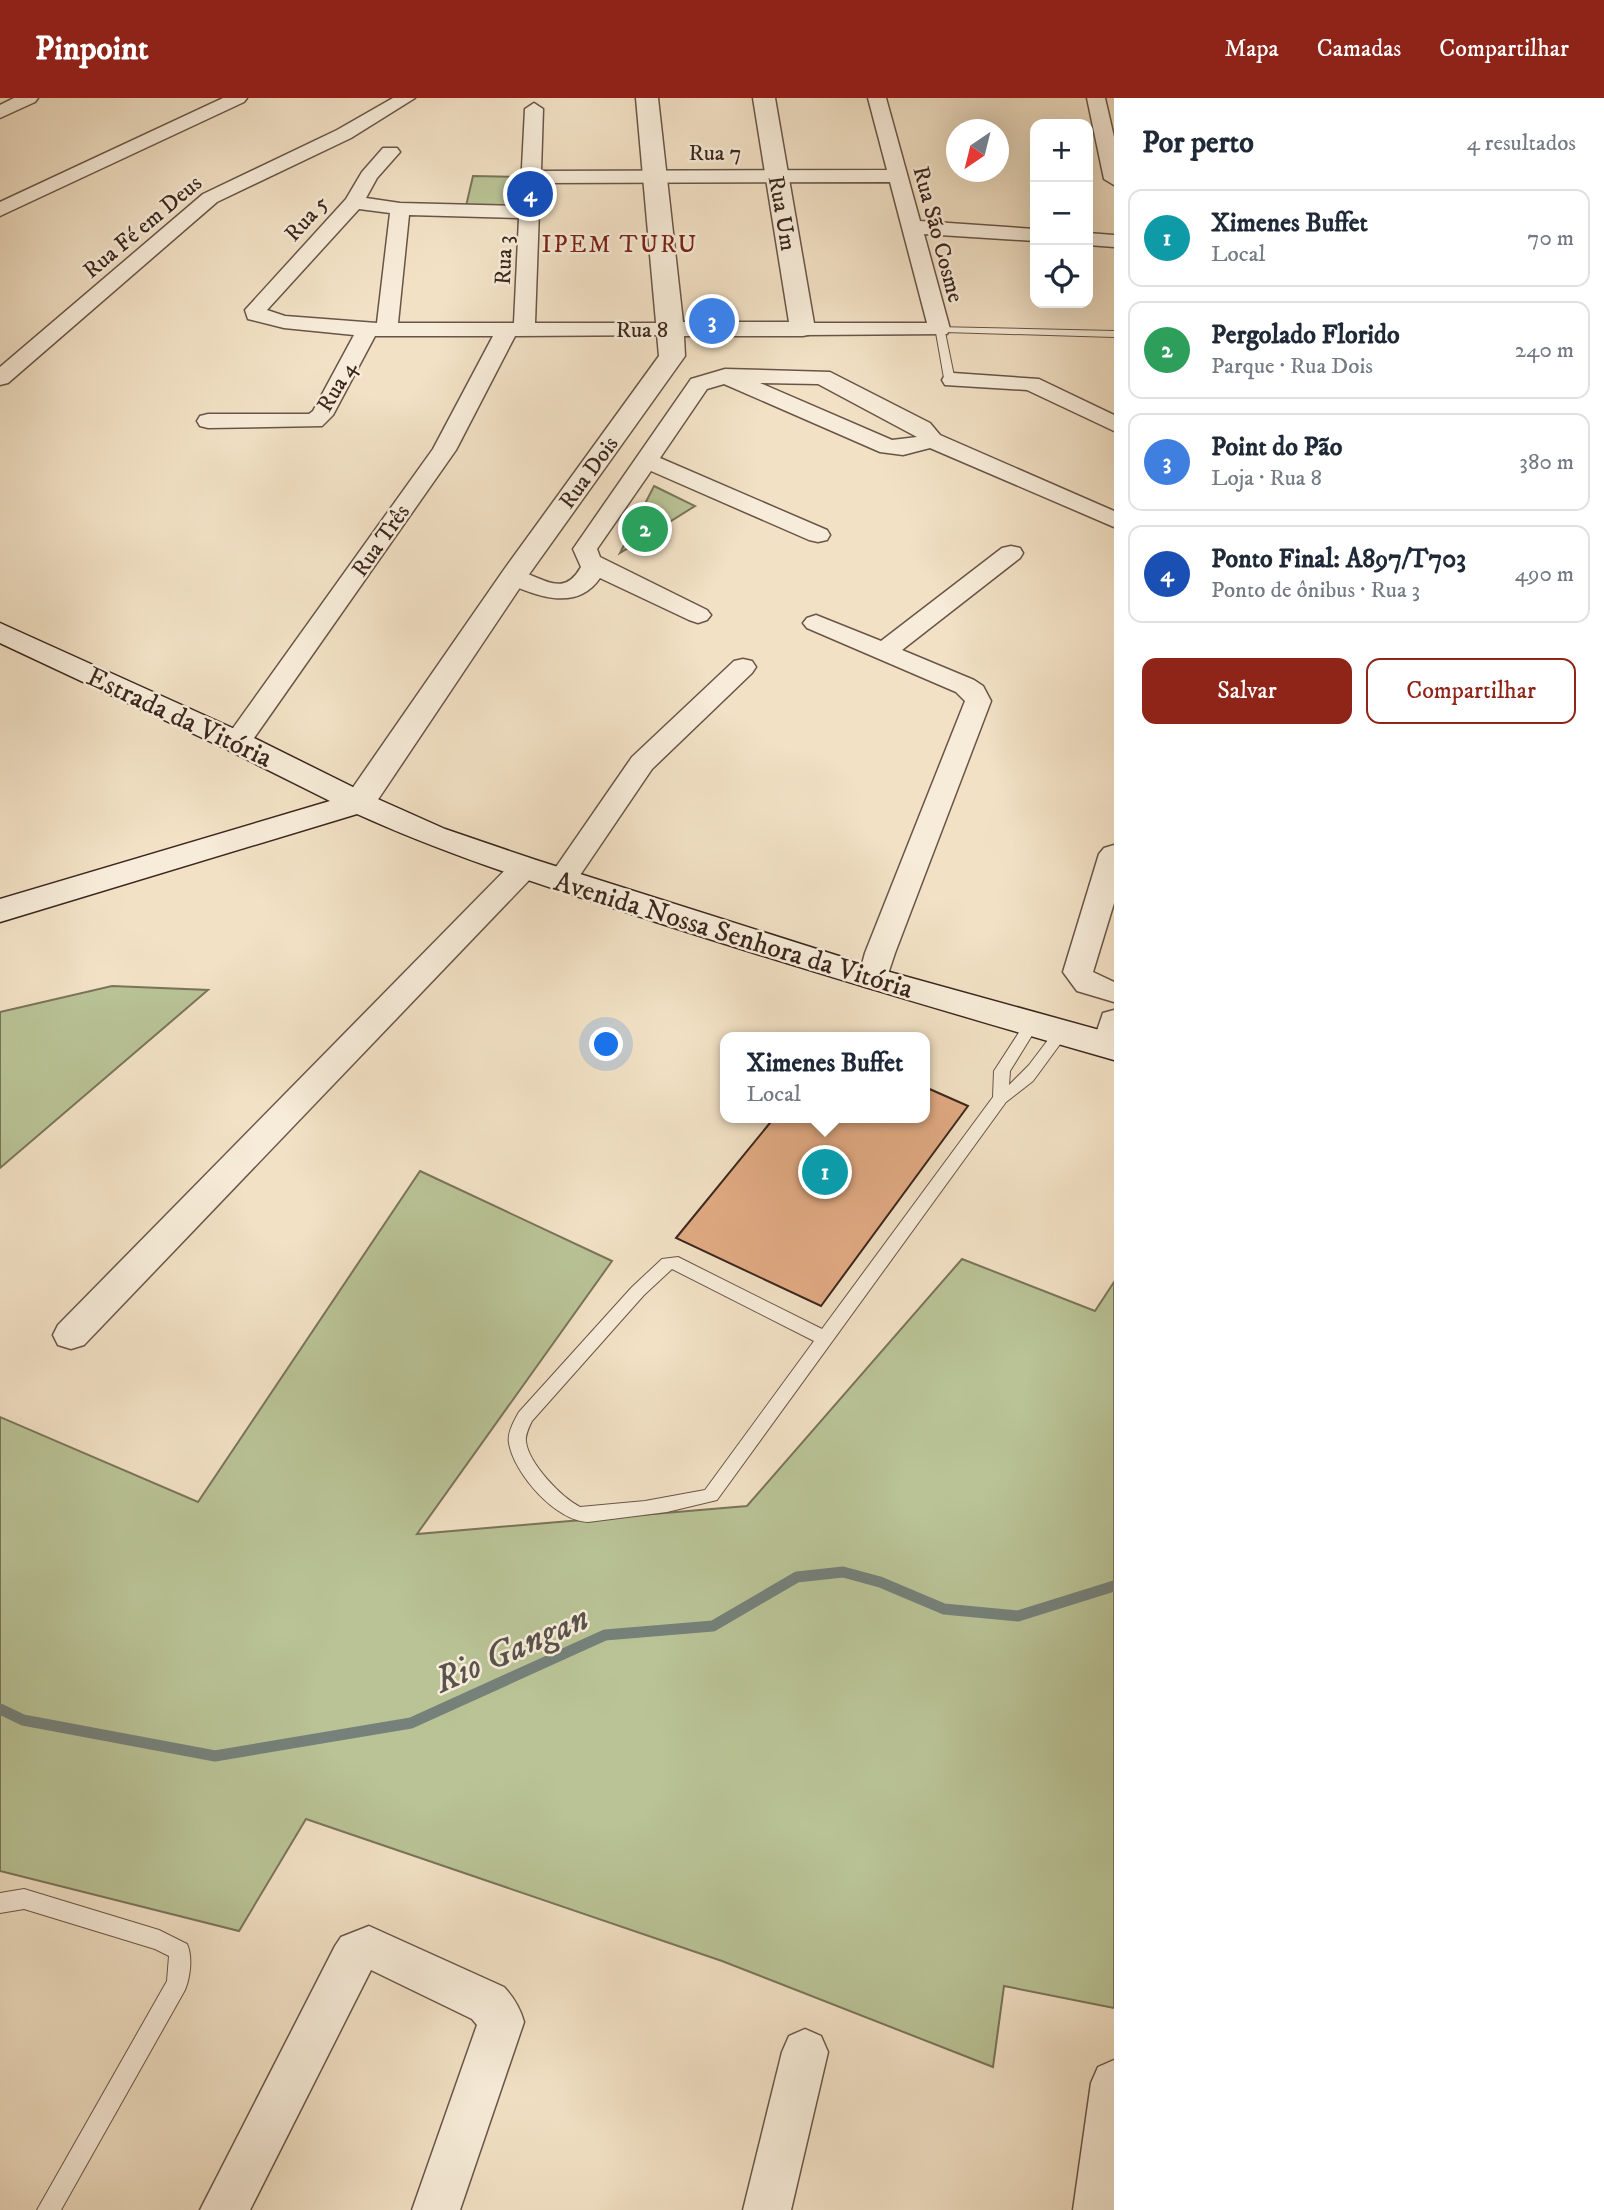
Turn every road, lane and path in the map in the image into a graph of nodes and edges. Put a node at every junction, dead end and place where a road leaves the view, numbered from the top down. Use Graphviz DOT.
graph roads {
  1 [pos="29,98"];
  2 [pos="237,98"];
  3 [pos="406,98"];
  4 [pos="647,98"];
  5 [pos="764,98"];
  6 [pos="877,98"];
  7 [pos="1096,98"];
  8 [pos="534,109"];
  9 [pos="0,112"];
  10 [pos="390,152"];
  11 [pos="531,177"];
  12 [pos="655,177"];
  13 [pos="777,177"];
  14 [pos="898,177"];
  15 [pos="1114,179"];
  16 [pos="354,202"];
  17 [pos="400,209"];
  18 [pos="0,210"];
  19 [pos="529,212"];
  20 [pos="912,227"];
  21 [pos="1030,235"];
  22 [pos="1093,239"];
  23 [pos="1114,240"];
  24 [pos="256,313"];
  25 [pos="516,329"];
  26 [pos="671,329"];
  27 [pos="803,329"];
  28 [pos="939,329"];
  29 [pos="378,330"];
  30 [pos="1114,334"];
  31 [pos="725,376"];
  32 [pos="0,378"];
  33 [pos="953,380"];
  34 [pos="208,422"];
  35 [pos="1114,424"];
  36 [pos="932,440"];
  37 [pos="645,460"];
  38 [pos="1114,520"];
  39 [pos="818,535"];
  40 [pos="1011,553"];
  41 [pos="594,566"];
  42 [pos="519,569"];
  43 [pos="698,615"];
  44 [pos="816,623"];
  45 [pos="0,632"];
  46 [pos="884,651"];
  47 [pos="743,667"];
  48 [pos="237,741"];
  49 [pos="321,800"];
  50 [pos="359,803"];
  51 [pos="1114,854"];
  52 [pos="524,868"];
  53 [pos="562,880"];
  54 [pos="0,911"];
  55 [pos="873,979"];
  56 [pos="1114,992"];
  57 [pos="1047,1028"];
  58 [pos="1112,1038"];
  59 [pos="1001,1098"];
  60 [pos="71,1335"];
  61 [pos="824,1338"];
  62 [pos="0,1903"];
  63 [pos="804,2052"];
  64 [pos="1114,2083"];
  65 [pos="48,2210"];
  66 [pos="224,2210"];
  67 [pos="436,2210"];
  68 [pos="767,2210"];
  69 [pos="1097,2210"];
  1 -- 9 [label="street"];
  2 -- 18 [label="street"];
  3 -- 32 [label="street, Rua Fé em Deus"];
  4 -- 12 [label="street, Rua Dois"];
  5 -- 13 [label="street, Rua Um"];
  6 -- 14 [label="street, Rua São Cosme"];
  7 -- 15 [label="street"];
  8 -- 11 [label="street, Rua 3"];
  10 -- 16 [label="street, Rua 5"];
  11 -- 12 [label="street, Rua 7"];
  11 -- 19 [label="street, Rua 3"];
  12 -- 13 [label="street, Rua 7"];
  12 -- 26 [label="street, Rua Dois"];
  13 -- 14 [label="street, Rua 7"];
  13 -- 27 [label="street, Rua Um"];
  14 -- 20 [label="street, Rua São Cosme"];
  16 -- 17 [label="street"];
  16 -- 24 [label="street, Rua 5"];
  17 -- 19 [label="street"];
  17 -- 29 [label="street, Rua 4"];
  19 -- 25 [label="street, Rua 3"];
  20 -- 21 [label="street"];
  20 -- 28 [label="street, Rua São Cosme"];
  22 -- 23 [label="street"];
  24 -- 29 [label="street, Rua 8"];
  25 -- 26 [label="street, Rua 8"];
  25 -- 29 [label="street, Rua 8"];
  25 -- 48 [label="street, Rua Três"];
  26 -- 27 [label="street, Rua 8"];
  26 -- 42 [label="street, Rua Dois"];
  27 -- 28 [label="street, Rua 8"];
  28 -- 30 [label="lane, Rua 8"];
  28 -- 33 [label="lane, Rua São Cosme"];
  29 -- 34 [label="street, Rua 4"];
  31 -- 36 [label="street"];
  31 -- 36 [label="street"];
  31 -- 37 [label="street"];
  33 -- 35 [label="street"];
  36 -- 38 [label="street"];
  37 -- 39 [label="street"];
  37 -- 41 [label="street"];
  40 -- 46 [label="street"];
  41 -- 42 [label="street"];
  41 -- 43 [label="street"];
  42 -- 50 [label="street, Rua Dois"];
  44 -- 46 [label="street"];
  45 -- 48 [label="street, Estrada da Vitória"];
  46 -- 55 [label="street"];
  47 -- 53 [label="street"];
  48 -- 49 [label="street, Estrada da Vitória"];
  49 -- 50 [label="street"];
  49 -- 54 [label="street"];
  50 -- 52 [label="street, Avenida Nossa Senhora da Vitória"];
  51 -- 56 [label="street"];
  52 -- 53 [label="street, Avenida Nossa Senhora da Vitória"];
  52 -- 60 [label="street"];
  53 -- 55 [label="street, Avenida Nossa Senhora da Vitória"];
  55 -- 57 [label="street, Avenida Nossa Senhora da Vitória"];
  57 -- 58 [label="street, Avenida Nossa Senhora da Vitória"];
  57 -- 59 [label="lane"];
  57 -- 59 [label="lane"];
  59 -- 61 [label="lane"];
  61 -- 61 [label="lane"];
  62 -- 65 [label="lane"];
  63 -- 68 [label="street"];
  64 -- 69 [label="street"];
  66 -- 67 [label="street"];
}
